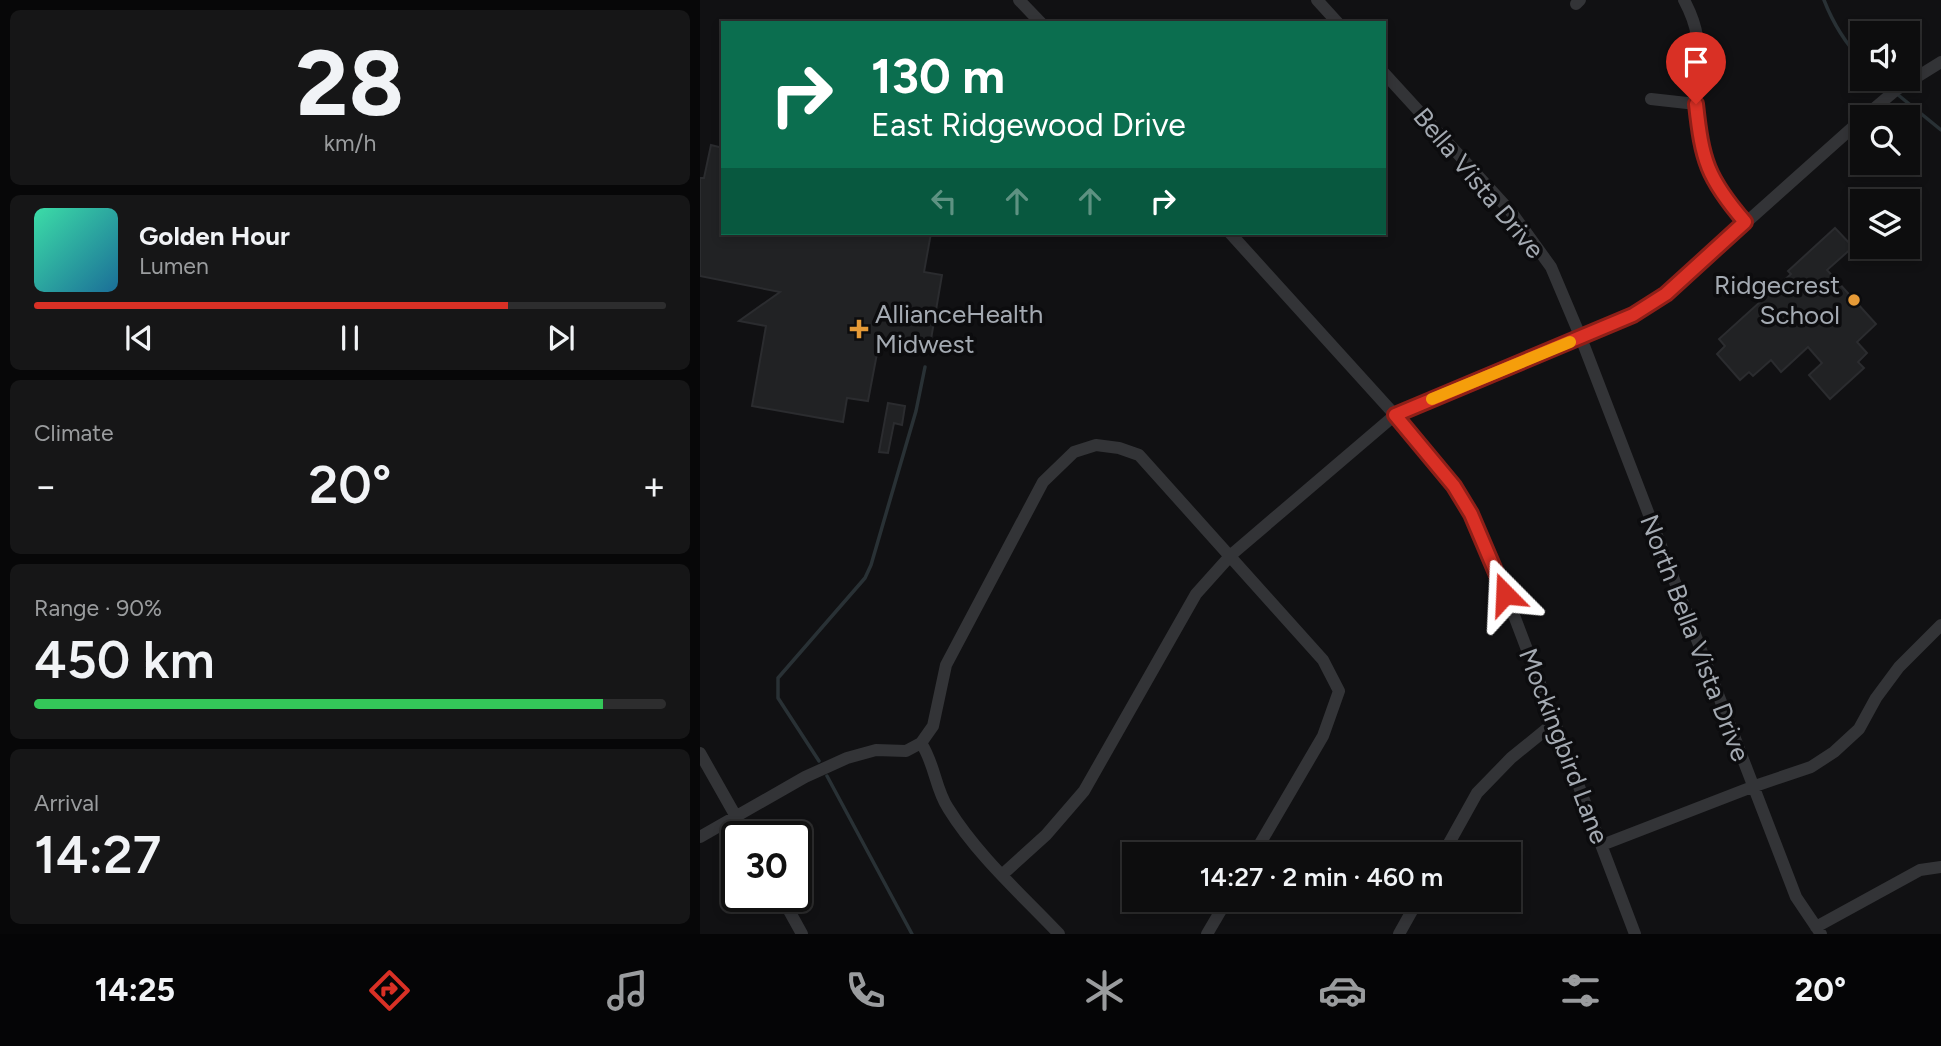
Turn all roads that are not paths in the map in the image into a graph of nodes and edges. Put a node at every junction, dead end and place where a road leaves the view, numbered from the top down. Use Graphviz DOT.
graph roads {
  1 [pos="1019,0"];
  2 [pos="1317,0"];
  3 [pos="1684,0"];
  4 [pos="1039,21"];
  5 [pos="1336,21"];
  6 [pos="1941,62"];
  7 [pos="1386,75"];
  8 [pos="1651,99"];
  9 [pos="1696,104"];
  10 [pos="1878,105"];
  11 [pos="1850,129"];
  12 [pos="1745,222"];
  13 [pos="1232,235"];
  14 [pos="1581,338"];
  15 [pos="1395,415"];
  16 [pos="1231,555"];
  17 [pos="1941,625"];
  18 [pos="1553,723"];
  19 [pos="920,743"];
  20 [pos="700,752"];
  21 [pos="1752,787"];
  22 [pos="735,817"];
  23 [pos="738,821"];
  24 [pos="700,837"];
  25 [pos="1261,842"];
  26 [pos="1450,842"];
  27 [pos="1602,845"];
  28 [pos="1941,867"];
  29 [pos="1003,874"];
  30 [pos="789,912"];
  31 [pos="1220,912"];
  32 [pos="1411,912"];
  33 [pos="1819,931"];
  34 [pos="802,934"];
  35 [pos="1059,934"];
  36 [pos="1207,934"];
  37 [pos="1399,934"];
  38 [pos="1635,934"];
  1 -- 4 [label="street"];
  2 -- 5 [label="street"];
  3 -- 9 [label="street"];
  6 -- 10 [label="street"];
  7 -- 14 [label="street, Bella Vista Drive"];
  8 -- 9 [label="street"];
  9 -- 12 [label="street"];
  11 -- 12 [label="street"];
  12 -- 14 [label="street"];
  13 -- 15 [label="street, Mockingbird Lane"];
  14 -- 15 [label="street"];
  14 -- 21 [label="street, North Bella Vista Drive"];
  15 -- 16 [label="street"];
  15 -- 18 [label="street, Mockingbird Lane"];
  16 -- 19 [label="street"];
  16 -- 25 [label="street"];
  16 -- 29 [label="street"];
  17 -- 21 [label="street"];
  18 -- 26 [label="street"];
  18 -- 27 [label="street, Mockingbird Lane"];
  19 -- 22 [label="street"];
  19 -- 29 [label="street"];
  20 -- 22 [label="street"];
  21 -- 27 [label="street"];
  21 -- 33 [label="street, North Bella Vista Drive"];
  22 -- 23 [label="street"];
  22 -- 24 [label="street"];
  27 -- 38 [label="street, Mockingbird Lane"];
  28 -- 33 [label="street"];
  29 -- 35 [label="street"];
  30 -- 34 [label="street"];
  31 -- 36 [label="street"];
  32 -- 37 [label="street"];
}
